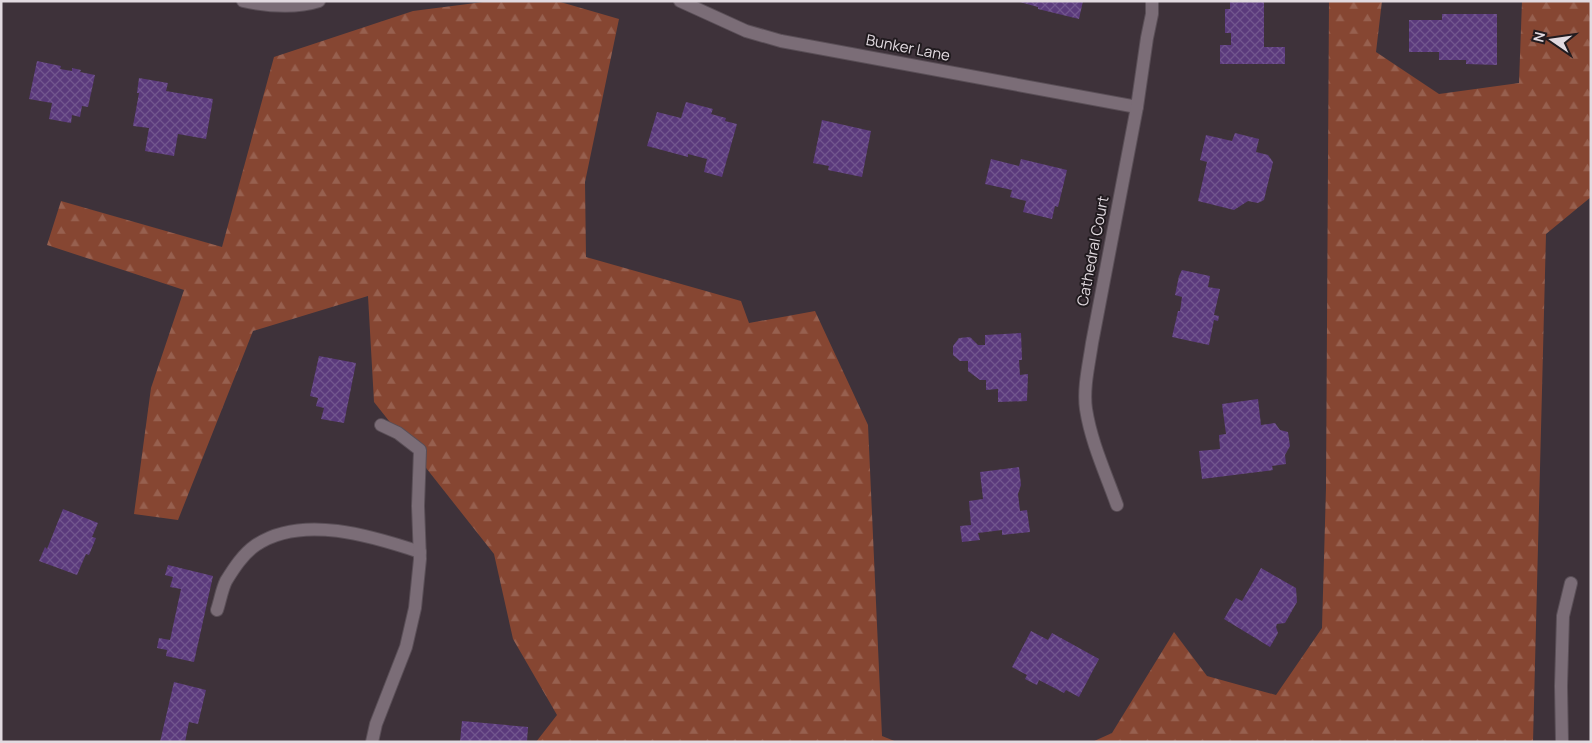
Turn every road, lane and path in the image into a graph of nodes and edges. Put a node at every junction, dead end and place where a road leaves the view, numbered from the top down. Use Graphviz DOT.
graph roads {
  1 [pos="243,1"];
  2 [pos="319,1"];
  3 [pos="680,1"];
  4 [pos="1152,1"];
  5 [pos="1137,107"];
  6 [pos="381,425"];
  7 [pos="1117,505"];
  8 [pos="420,552"];
  9 [pos="1570,583"];
  10 [pos="217,610"];
  11 [pos="372,742"];
  12 [pos="1562,742"];
  1 -- 2 [label="street"];
  3 -- 5 [label="street, Bunker Lane"];
  4 -- 5 [label="street, Cathedral Court"];
  5 -- 7 [label="street, Cathedral Court"];
  6 -- 8 [label="street"];
  8 -- 10 [label="street"];
  8 -- 11 [label="street"];
  9 -- 12 [label="street"];
}
